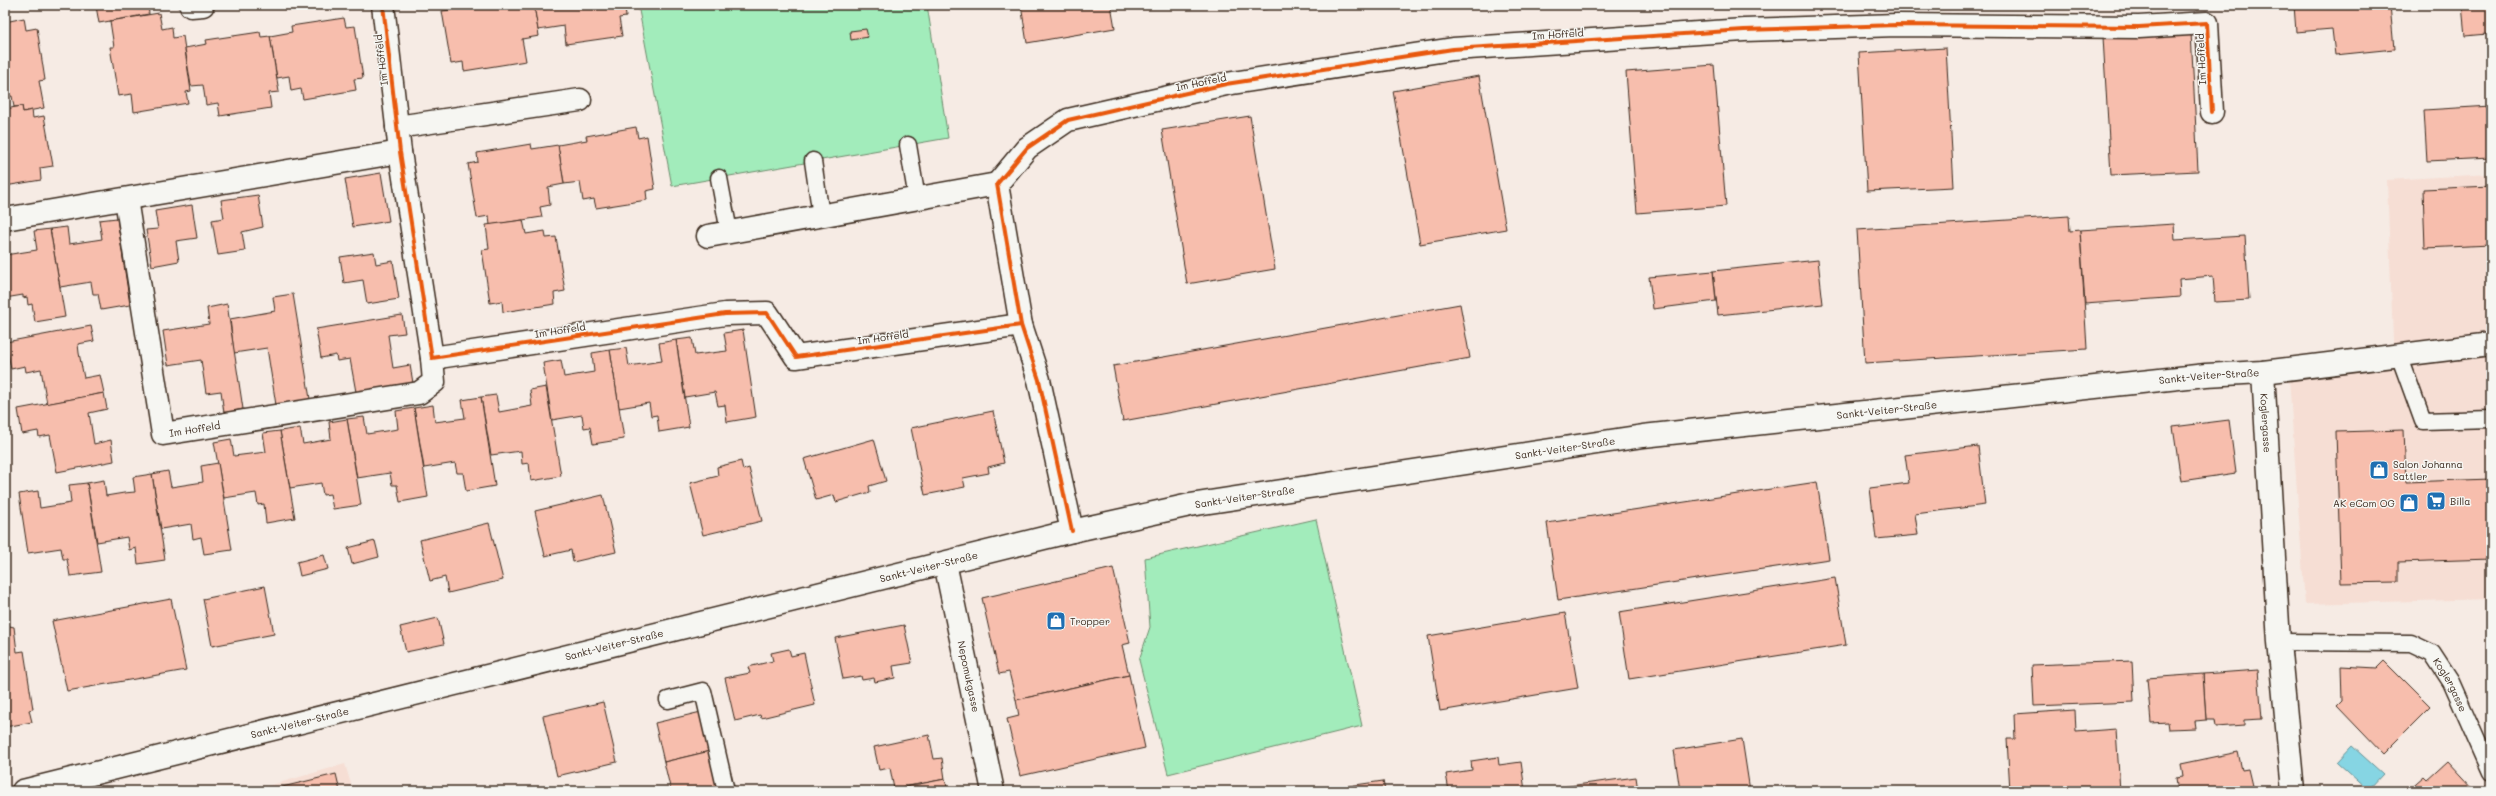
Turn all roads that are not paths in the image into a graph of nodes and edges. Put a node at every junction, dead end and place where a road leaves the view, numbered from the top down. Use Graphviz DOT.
graph roads {
  1 [pos="383,5"];
  2 [pos="580,100"];
  3 [pos="2212,112"];
  4 [pos="397,128"];
  5 [pos="908,145"];
  6 [pos="400,152"];
  7 [pos="813,161"];
  8 [pos="719,178"];
  9 [pos="997,184"];
  10 [pos="126,199"];
  11 [pos="918,199"];
  12 [pos="821,216"];
  13 [pos="5,219"];
  14 [pos="729,232"];
  15 [pos="708,236"];
  16 [pos="1021,325"];
  17 [pos="2491,344"];
  18 [pos="2399,355"];
  19 [pos="432,358"];
  20 [pos="2263,372"];
  21 [pos="2491,419"];
  22 [pos="1072,531"];
  23 [pos="945,563"];
  24 [pos="2279,642"];
  25 [pos="668,700"];
  26 [pos="2491,772"];
  27 [pos="23,791"];
  28 [pos="726,791"];
  29 [pos="993,791"];
  30 [pos="2293,791"];
  1 -- 4 [label="street, Im Hoffeld"];
  2 -- 4 [label="street"];
  3 -- 9 [label="street, Im Hoffeld"];
  4 -- 6 [label="street, Im Hoffeld"];
  5 -- 11 [label="lane"];
  6 -- 10 [label="street"];
  6 -- 19 [label="street, Im Hoffeld"];
  7 -- 12 [label="lane"];
  8 -- 14 [label="lane"];
  9 -- 11 [label="street"];
  9 -- 16 [label="street"];
  10 -- 13 [label="street"];
  10 -- 19 [label="street, Im Hoffeld"];
  11 -- 12 [label="street"];
  12 -- 14 [label="street"];
  14 -- 15 [label="street"];
  16 -- 19 [label="street, Im Hoffeld"];
  16 -- 22 [label="street"];
  17 -- 18 [label="street, Sankt-Veiter-Straße"];
  18 -- 20 [label="street, Sankt-Veiter-Straße"];
  18 -- 21 [label="lane"];
  20 -- 22 [label="street, Sankt-Veiter-Straße"];
  20 -- 24 [label="street, Koglergasse"];
  22 -- 23 [label="street, Sankt-Veiter-Straße"];
  23 -- 27 [label="street, Sankt-Veiter-Straße"];
  23 -- 29 [label="street, Nepomukgasse"];
  24 -- 26 [label="lane, Koglergasse"];
  24 -- 30 [label="street, Koglergasse"];
  25 -- 28 [label="lane"];
}
